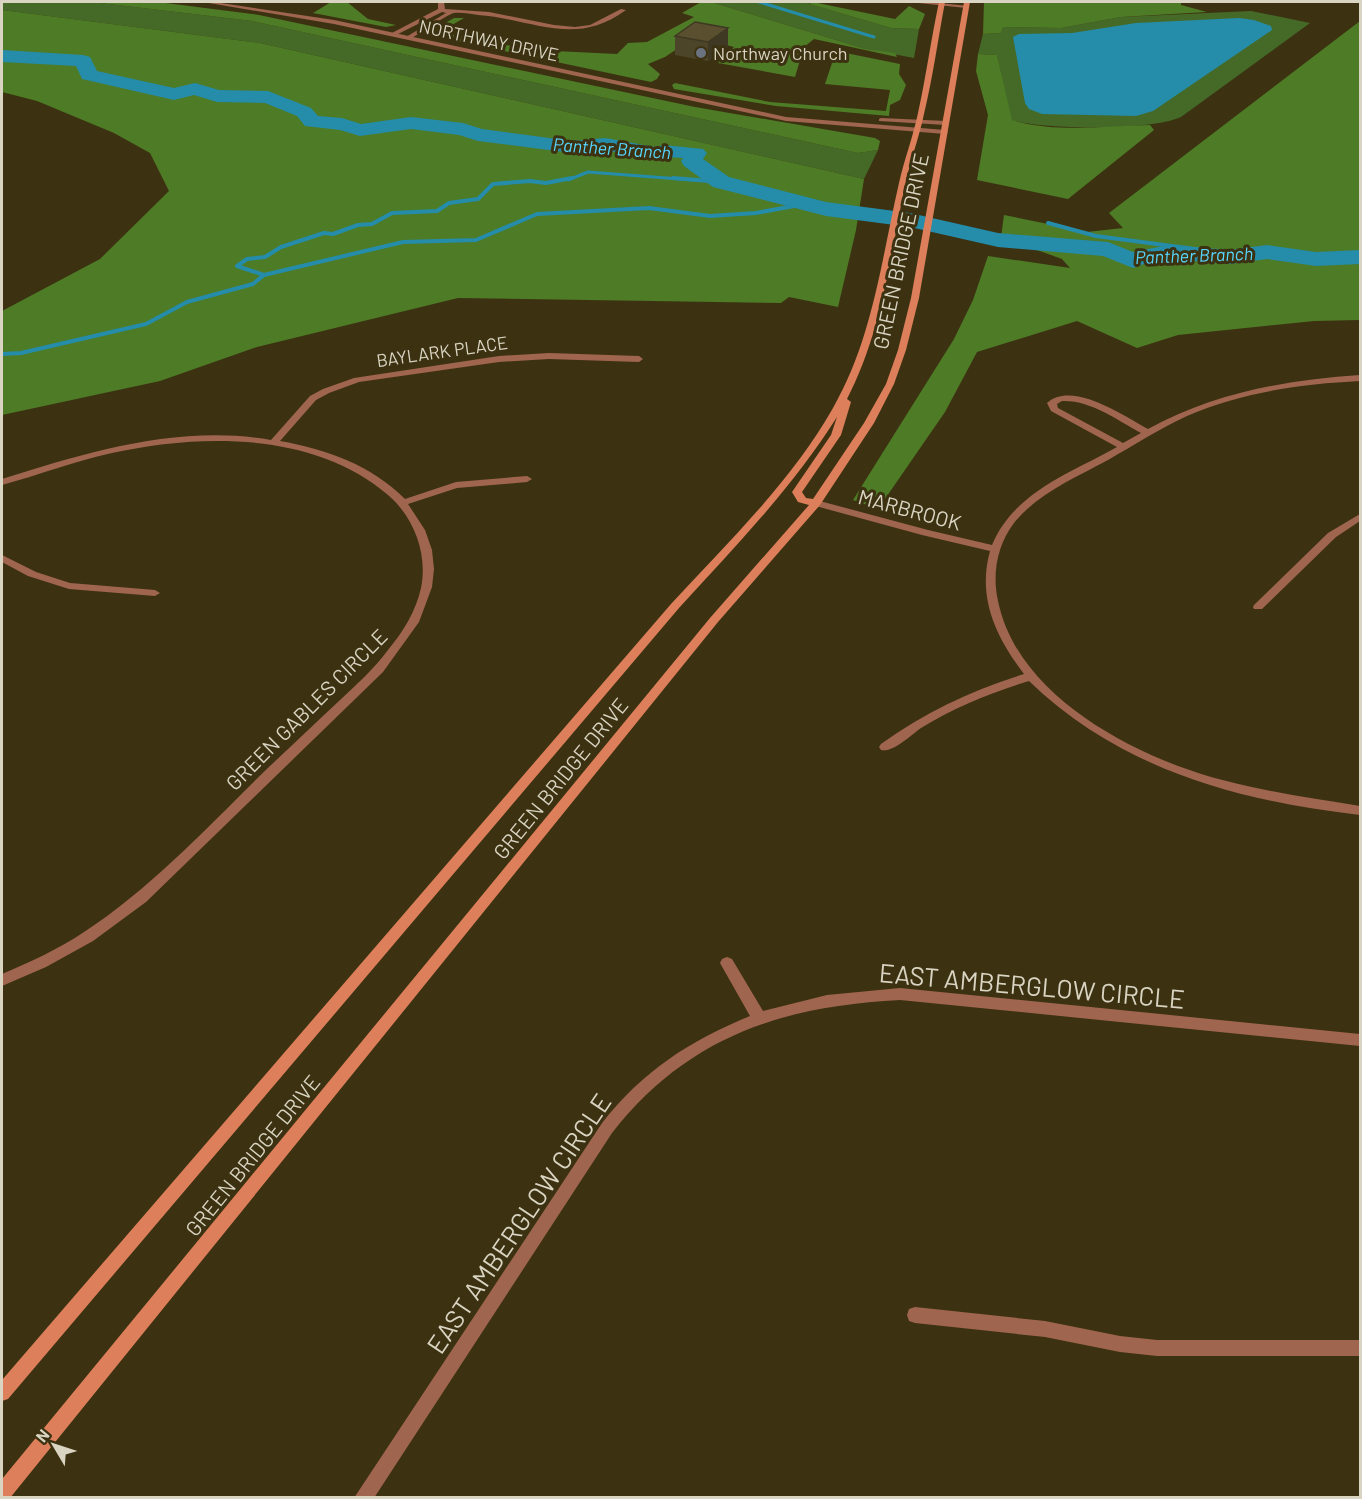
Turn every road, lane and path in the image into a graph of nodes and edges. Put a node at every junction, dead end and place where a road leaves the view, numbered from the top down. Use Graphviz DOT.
graph roads {
  1 [pos="206,2"];
  2 [pos="441,2"];
  3 [pos="912,2"];
  4 [pos="942,3"];
  5 [pos="966,4"];
  6 [pos="441,10"];
  7 [pos="623,10"];
  8 [pos="451,12"];
  9 [pos="392,35"];
  10 [pos="408,38"];
  11 [pos="946,123"];
  12 [pos="919,126"];
  13 [pos="945,132"];
  14 [pos="639,359"];
  15 [pos="854,378"];
  16 [pos="1360,378"];
  17 [pos="1148,433"];
  18 [pos="273,443"];
  19 [pos="1124,447"];
  20 [pos="527,479"];
  21 [pos="2,482"];
  22 [pos="402,502"];
  23 [pos="816,503"];
  24 [pos="1360,517"];
  25 [pos="996,549"];
  26 [pos="2,558"];
  27 [pos="155,593"];
  28 [pos="1258,607"];
  29 [pos="1032,676"];
  30 [pos="885,747"];
  31 [pos="1360,811"];
  32 [pos="727,963"];
  33 [pos="2,980"];
  34 [pos="759,1018"];
  35 [pos="1360,1040"];
  36 [pos="915,1315"];
  37 [pos="1360,1348"];
  38 [pos="2,1393"];
  39 [pos="2,1493"];
  40 [pos="363,1497"];
  1 -- 9 [label="street, NORTHWAY DRIVE"];
  2 -- 6 [label="street"];
  3 -- 4 [label="street"];
  4 -- 5 [label="street"];
  4 -- 12 [label="main road, GREEN BRIDGE DRIVE"];
  5 -- 11 [label="main road, GREEN BRIDGE DRIVE"];
  6 -- 8 [label="street"];
  6 -- 9 [label="street"];
  7 -- 8 [label="street"];
  8 -- 10 [label="street"];
  9 -- 10 [label="street, NORTHWAY DRIVE"];
  10 -- 12 [label="street, NORTHWAY DRIVE"];
  11 -- 12 [label="street, NORTHWAY DRIVE"];
  11 -- 13 [label="main road, GREEN BRIDGE DRIVE"];
  12 -- 13 [label="street, NORTHWAY DRIVE"];
  12 -- 15 [label="main road, GREEN BRIDGE DRIVE"];
  13 -- 23 [label="main road, GREEN BRIDGE DRIVE"];
  14 -- 18 [label="street, BAYLARK PLACE"];
  15 -- 23 [label="main road"];
  15 -- 38 [label="main road, GREEN BRIDGE DRIVE"];
  16 -- 17 [label="street"];
  17 -- 19 [label="street"];
  17 -- 19 [label="street"];
  18 -- 21 [label="street, GREEN GABLES CIRCLE"];
  18 -- 22 [label="street, GREEN GABLES CIRCLE"];
  19 -- 25 [label="street"];
  20 -- 22 [label="street"];
  22 -- 33 [label="street, GREEN GABLES CIRCLE"];
  23 -- 25 [label="street, MARBROOK"];
  23 -- 39 [label="main road, GREEN BRIDGE DRIVE"];
  24 -- 28 [label="street"];
  25 -- 29 [label="street"];
  26 -- 27 [label="street"];
  29 -- 30 [label="street"];
  29 -- 31 [label="street"];
  32 -- 34 [label="street"];
  34 -- 35 [label="street, EAST AMBERGLOW CIRCLE"];
  34 -- 40 [label="street, EAST AMBERGLOW CIRCLE"];
  36 -- 37 [label="street"];
}
